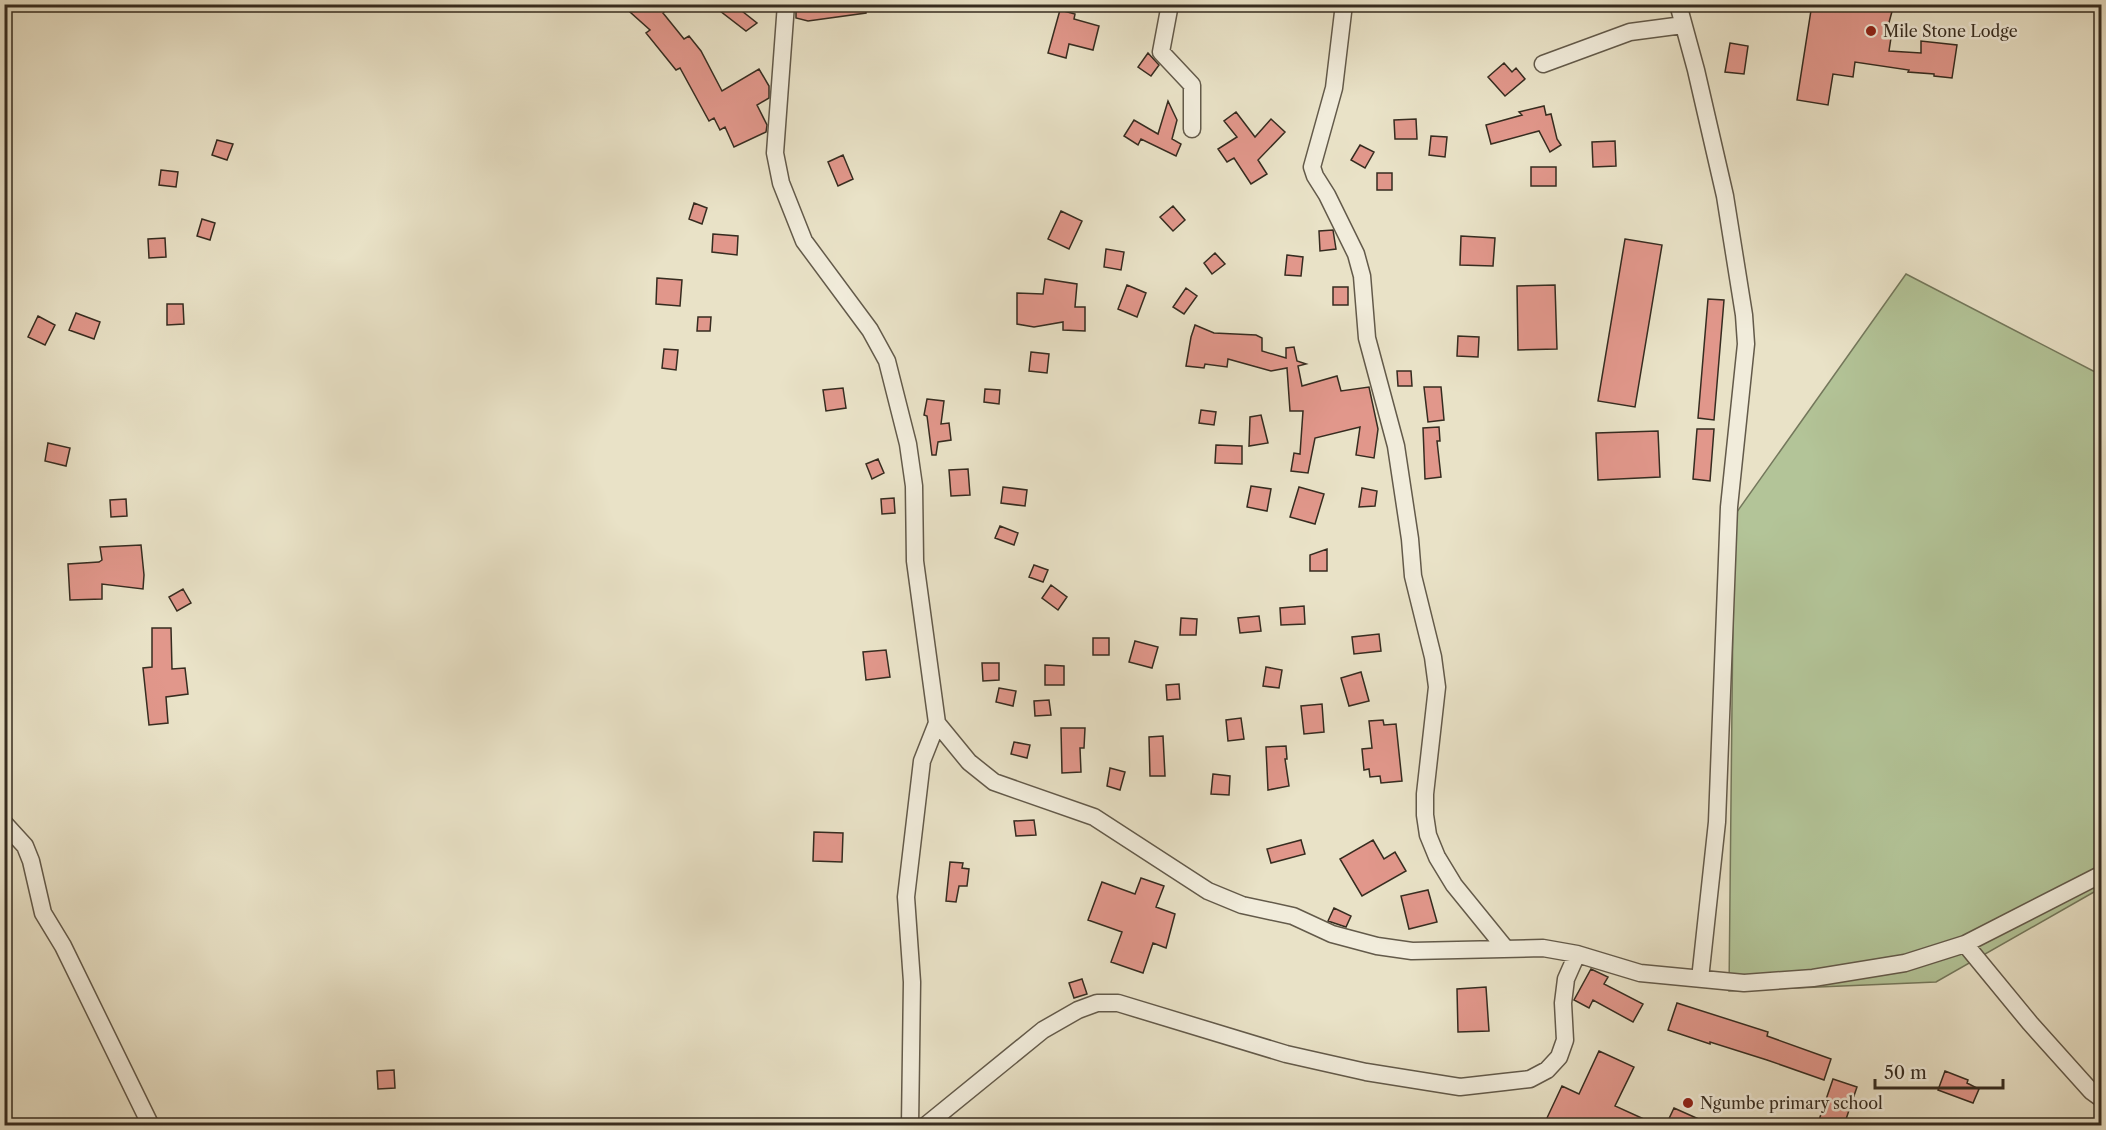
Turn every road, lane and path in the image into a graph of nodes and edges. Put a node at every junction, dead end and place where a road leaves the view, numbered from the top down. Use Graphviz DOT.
graph roads {
  1 [pos="786,4"];
  2 [pos="1170,4"];
  3 [pos="1344,4"];
  4 [pos="1678,4"];
  5 [pos="1683,25"];
  6 [pos="1543,64"];
  7 [pos="1192,129"];
  8 [pos="937,723"];
  9 [pos="4,823"];
  10 [pos="2102,874"];
  11 [pos="1965,944"];
  12 [pos="1506,949"];
  13 [pos="1577,954"];
  14 [pos="1700,979"];
  15 [pos="2102,1099"];
  16 [pos="151,1125"];
  17 [pos="910,1125"];
  18 [pos="925,1125"];
  1 -- 8 [label="street"];
  2 -- 7 [label="street"];
  3 -- 12 [label="street"];
  4 -- 5 [label="street"];
  5 -- 6 [label="street"];
  5 -- 14 [label="street"];
  8 -- 12 [label="street"];
  8 -- 17 [label="street"];
  9 -- 16 [label="street"];
  10 -- 11 [label="street"];
  11 -- 14 [label="street"];
  11 -- 15 [label="street"];
  12 -- 13 [label="street"];
  13 -- 14 [label="street"];
  13 -- 18 [label="street"];
}
